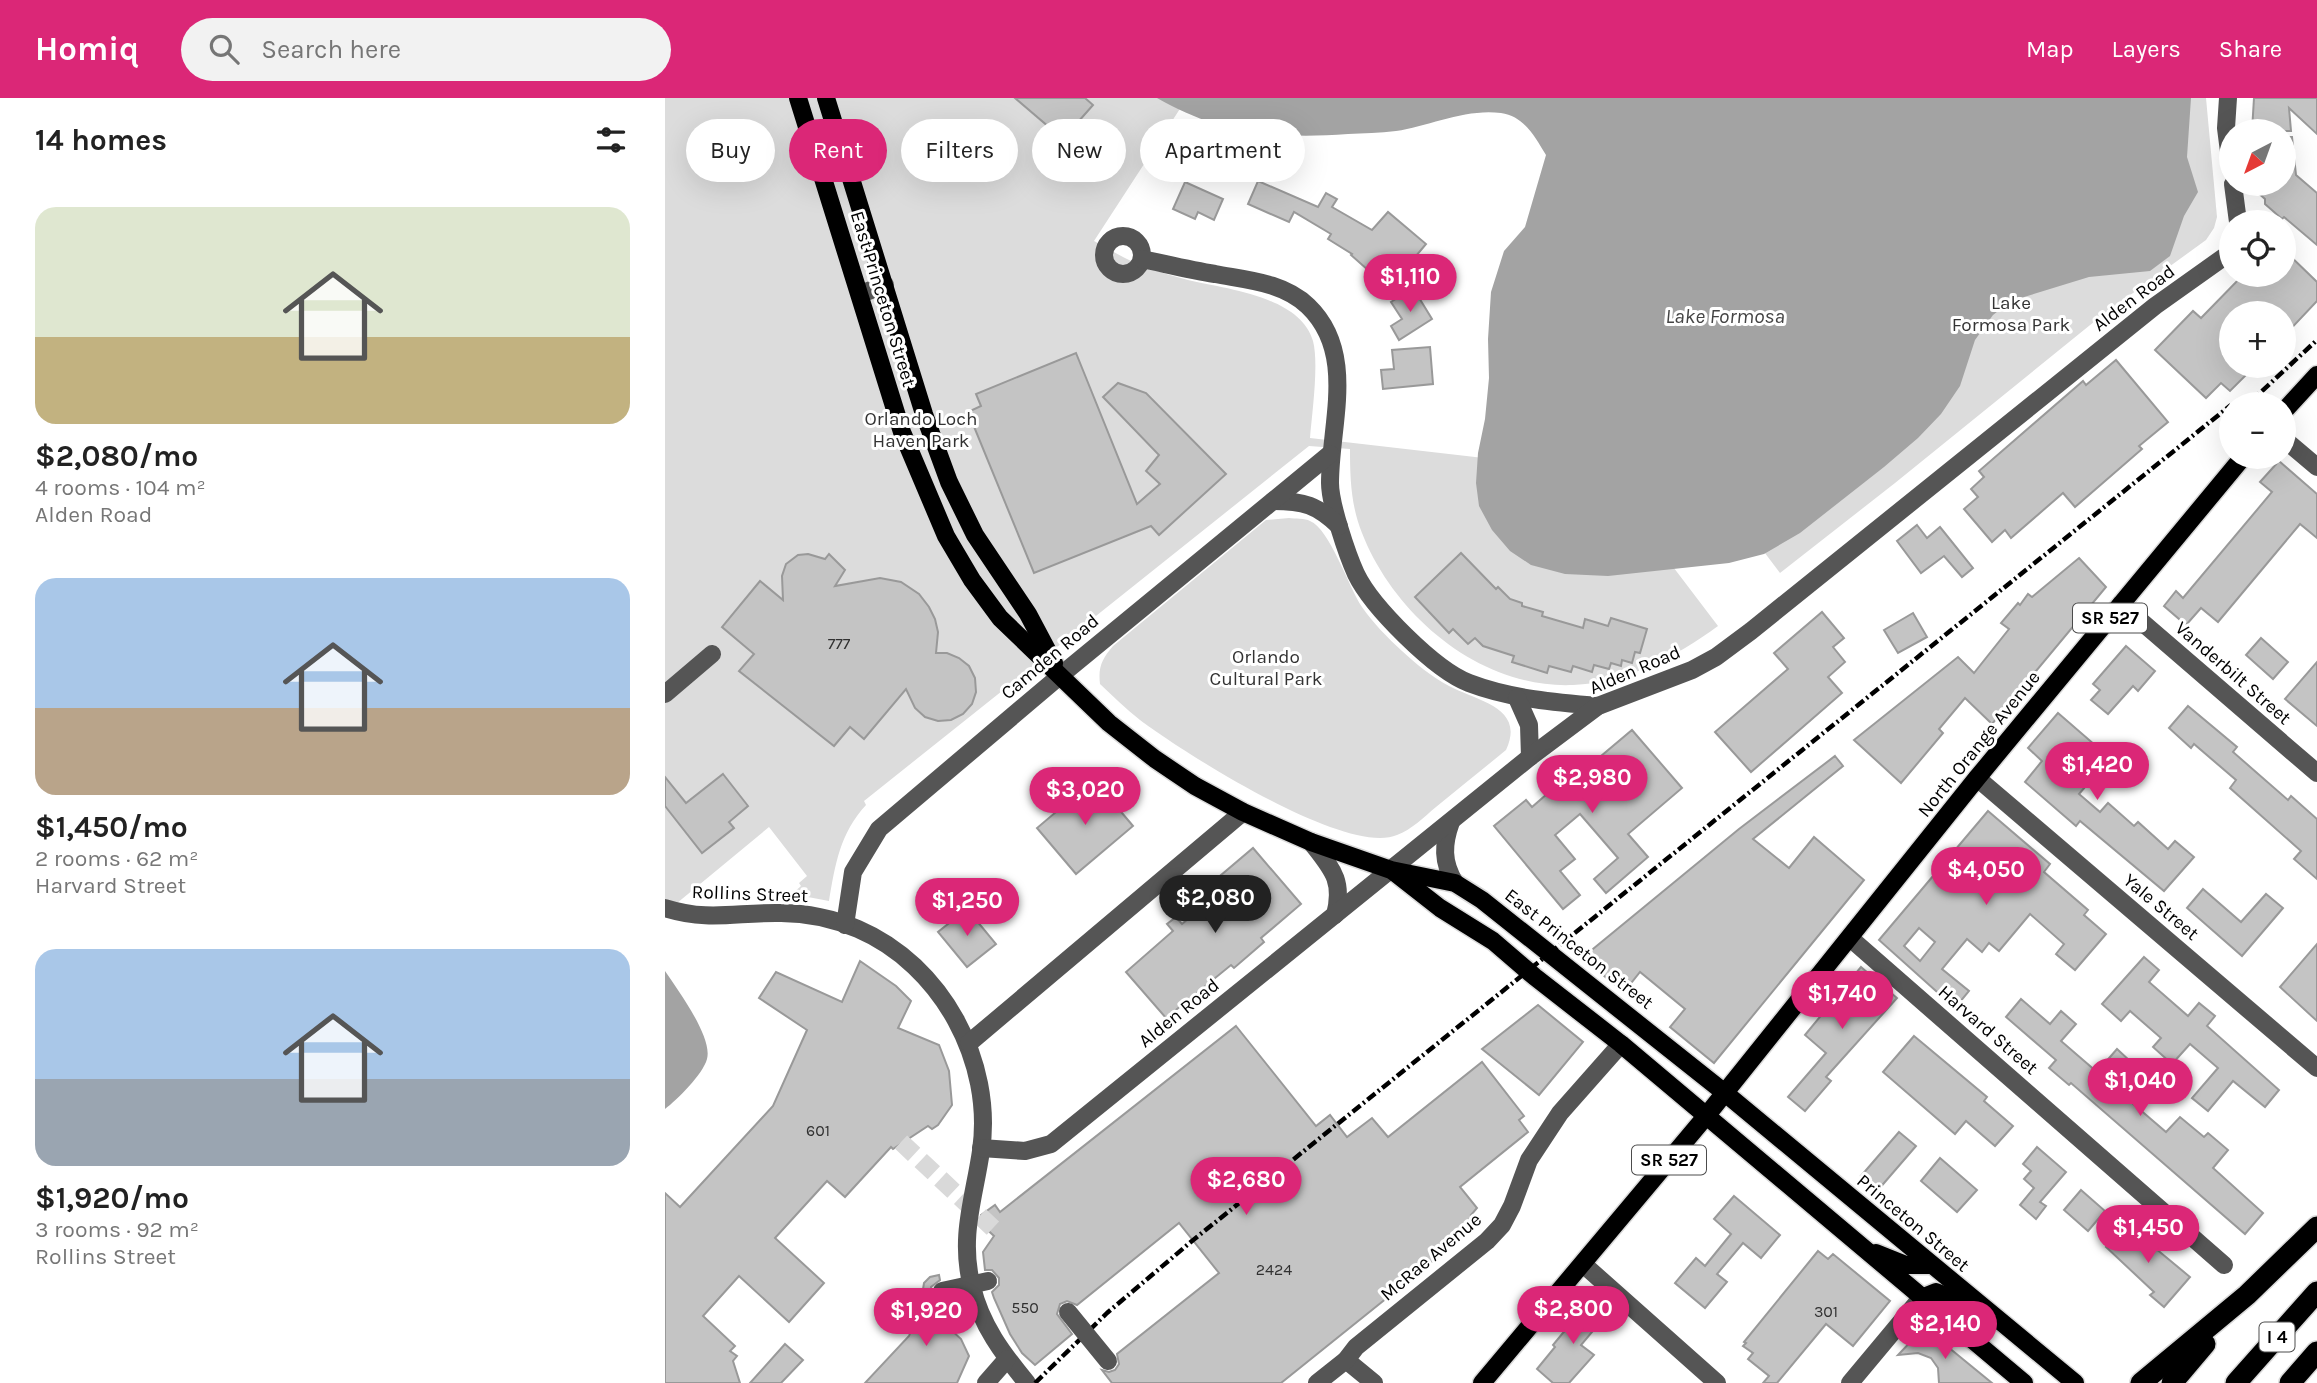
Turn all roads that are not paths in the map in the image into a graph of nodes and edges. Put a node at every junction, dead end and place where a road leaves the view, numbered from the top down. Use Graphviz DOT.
graph roads {
  1 [pos="798,98"];
  2 [pos="826,98"];
  3 [pos="2228,98"];
  4 [pos="2227,119"];
  5 [pos="1142,259"];
  6 [pos="2219,261"];
  7 [pos="885,285"];
  8 [pos="860,294"];
  9 [pos="893,311"];
  10 [pos="869,321"];
  11 [pos="2317,375"];
  12 [pos="2296,398"];
  13 [pos="2296,449"];
  14 [pos="1330,454"];
  15 [pos="2317,467"];
  16 [pos="2232,469"];
  17 [pos="1273,501"];
  18 [pos="1340,528"];
  19 [pos="2122,604"];
  20 [pos="712,653"];
  21 [pos="1061,675"];
  22 [pos="665,694"];
  23 [pos="1517,698"];
  24 [pos="1598,706"];
  25 [pos="1529,757"];
  26 [pos="2317,773"];
  27 [pos="1977,778"];
  28 [pos="1243,812"];
  29 [pos="1451,822"];
  30 [pos="1311,842"];
  31 [pos="1391,870"];
  32 [pos="1455,883"];
  33 [pos="665,908"];
  34 [pos="1335,915"];
  35 [pos="845,925"];
  36 [pos="1850,938"];
  37 [pos="969,1043"];
  38 [pos="1621,1044"];
  39 [pos="2317,1068"];
  40 [pos="1725,1093"];
  41 [pos="1707,1115"];
  42 [pos="981,1148"];
  43 [pos="2317,1227"];
  44 [pos="1857,1244"];
  45 [pos="1583,1264"];
  46 [pos="1930,1265"];
  47 [pos="2224,1265"];
  48 [pos="988,1281"];
  49 [pos="942,1291"];
  50 [pos="2317,1292"];
  51 [pos="2247,1295"];
  52 [pos="1921,1298"];
  53 [pos="1068,1312"];
  54 [pos="1999,1321"];
  55 [pos="2317,1352"];
  56 [pos="1007,1359"];
  57 [pos="1346,1360"];
  58 [pos="1108,1361"];
  59 [pos="986,1383"];
  60 [pos="1027,1383"];
  61 [pos="1317,1383"];
  62 [pos="1374,1383"];
  63 [pos="1482,1383"];
  64 [pos="1717,1383"];
  65 [pos="1850,1383"];
  66 [pos="2024,1383"];
  67 [pos="2075,1383"];
  68 [pos="2141,1383"];
  69 [pos="2172,1383"];
  70 [pos="2236,1383"];
  71 [pos="2290,1383"];
  1 -- 8 [label="main road, East Princeton Street"];
  2 -- 7 [label="main road, East Princeton Street"];
  3 -- 4 [label="street"];
  5 -- 14 [label="street"];
  6 -- 24 [label="street, Alden Road"];
  7 -- 8 [label="street"];
  7 -- 9 [label="main road, East Princeton Street"];
  8 -- 10 [label="main road, East Princeton Street"];
  9 -- 10 [label="street"];
  9 -- 21 [label="main road, East Princeton Street"];
  10 -- 21 [label="main road, East Princeton Street"];
  11 -- 12 [label="main road"];
  13 -- 15 [label="street"];
  14 -- 17 [label="street, Camden Road"];
  14 -- 18 [label="street"];
  16 -- 19 [label="main road, North Orange Avenue / SR 527"];
  17 -- 18 [label="street"];
  17 -- 21 [label="street, Camden Road"];
  18 -- 23 [label="street"];
  19 -- 26 [label="street, Vanderbilt Street"];
  19 -- 27 [label="main road, North Orange Avenue / SR 527"];
  20 -- 22 [label="street"];
  21 -- 28 [label="main road, East Princeton Street"];
  21 -- 35 [label="street, Camden Road"];
  23 -- 24 [label="street"];
  23 -- 25 [label="street"];
  24 -- 25 [label="street, Alden Road"];
  25 -- 29 [label="street, Alden Road"];
  27 -- 36 [label="main road, North Orange Avenue / SR 527"];
  27 -- 39 [label="street, Yale Street"];
  28 -- 30 [label="main road, East Princeton Street"];
  28 -- 37 [label="street"];
  29 -- 31 [label="street, Alden Road"];
  29 -- 32 [label="street"];
  30 -- 31 [label="main road, East Princeton Street"];
  30 -- 34 [label="street"];
  31 -- 32 [label="main road, East Princeton Street"];
  31 -- 34 [label="street, Alden Road"];
  31 -- 38 [label="main road, East Princeton Street"];
  32 -- 40 [label="main road, East Princeton Street"];
  33 -- 35 [label="street, Rollins Street"];
  34 -- 42 [label="street, Alden Road"];
  35 -- 37 [label="street, Rollins Street"];
  36 -- 40 [label="main road, North Orange Avenue / SR 527"];
  36 -- 47 [label="street, Harvard Street"];
  37 -- 42 [label="street, Rollins Street"];
  38 -- 41 [label="main road, East Princeton Street"];
  38 -- 57 [label="street, McRae Avenue"];
  40 -- 41 [label="main road, North Orange Avenue / SR 527"];
  40 -- 46 [label="main road, Princeton Street"];
  41 -- 44 [label="main road"];
  41 -- 45 [label="main road, North Orange Avenue / SR 527"];
  42 -- 56 [label="street, Rollins Street"];
  43 -- 51 [label="highway"];
  44 -- 46 [label="main road"];
  44 -- 52 [label="main road"];
  45 -- 63 [label="main road, North Orange Avenue / SR 527"];
  45 -- 64 [label="street"];
  46 -- 54 [label="main road, Princeton Street"];
  48 -- 49 [label="street, bridge"];
  50 -- 70 [label="highway, I 4"];
  51 -- 68 [label="highway"];
  51 -- 69 [label="highway"];
  52 -- 54 [label="main road"];
  52 -- 65 [label="street"];
  52 -- 66 [label="main road"];
  53 -- 58 [label="street, bridge"];
  54 -- 67 [label="main road, Princeton Street"];
  55 -- 71 [label="highway"];
  56 -- 59 [label="street"];
  56 -- 60 [label="street, Rollins Street"];
  57 -- 61 [label="street, McRae Avenue"];
  57 -- 62 [label="street"];
}
